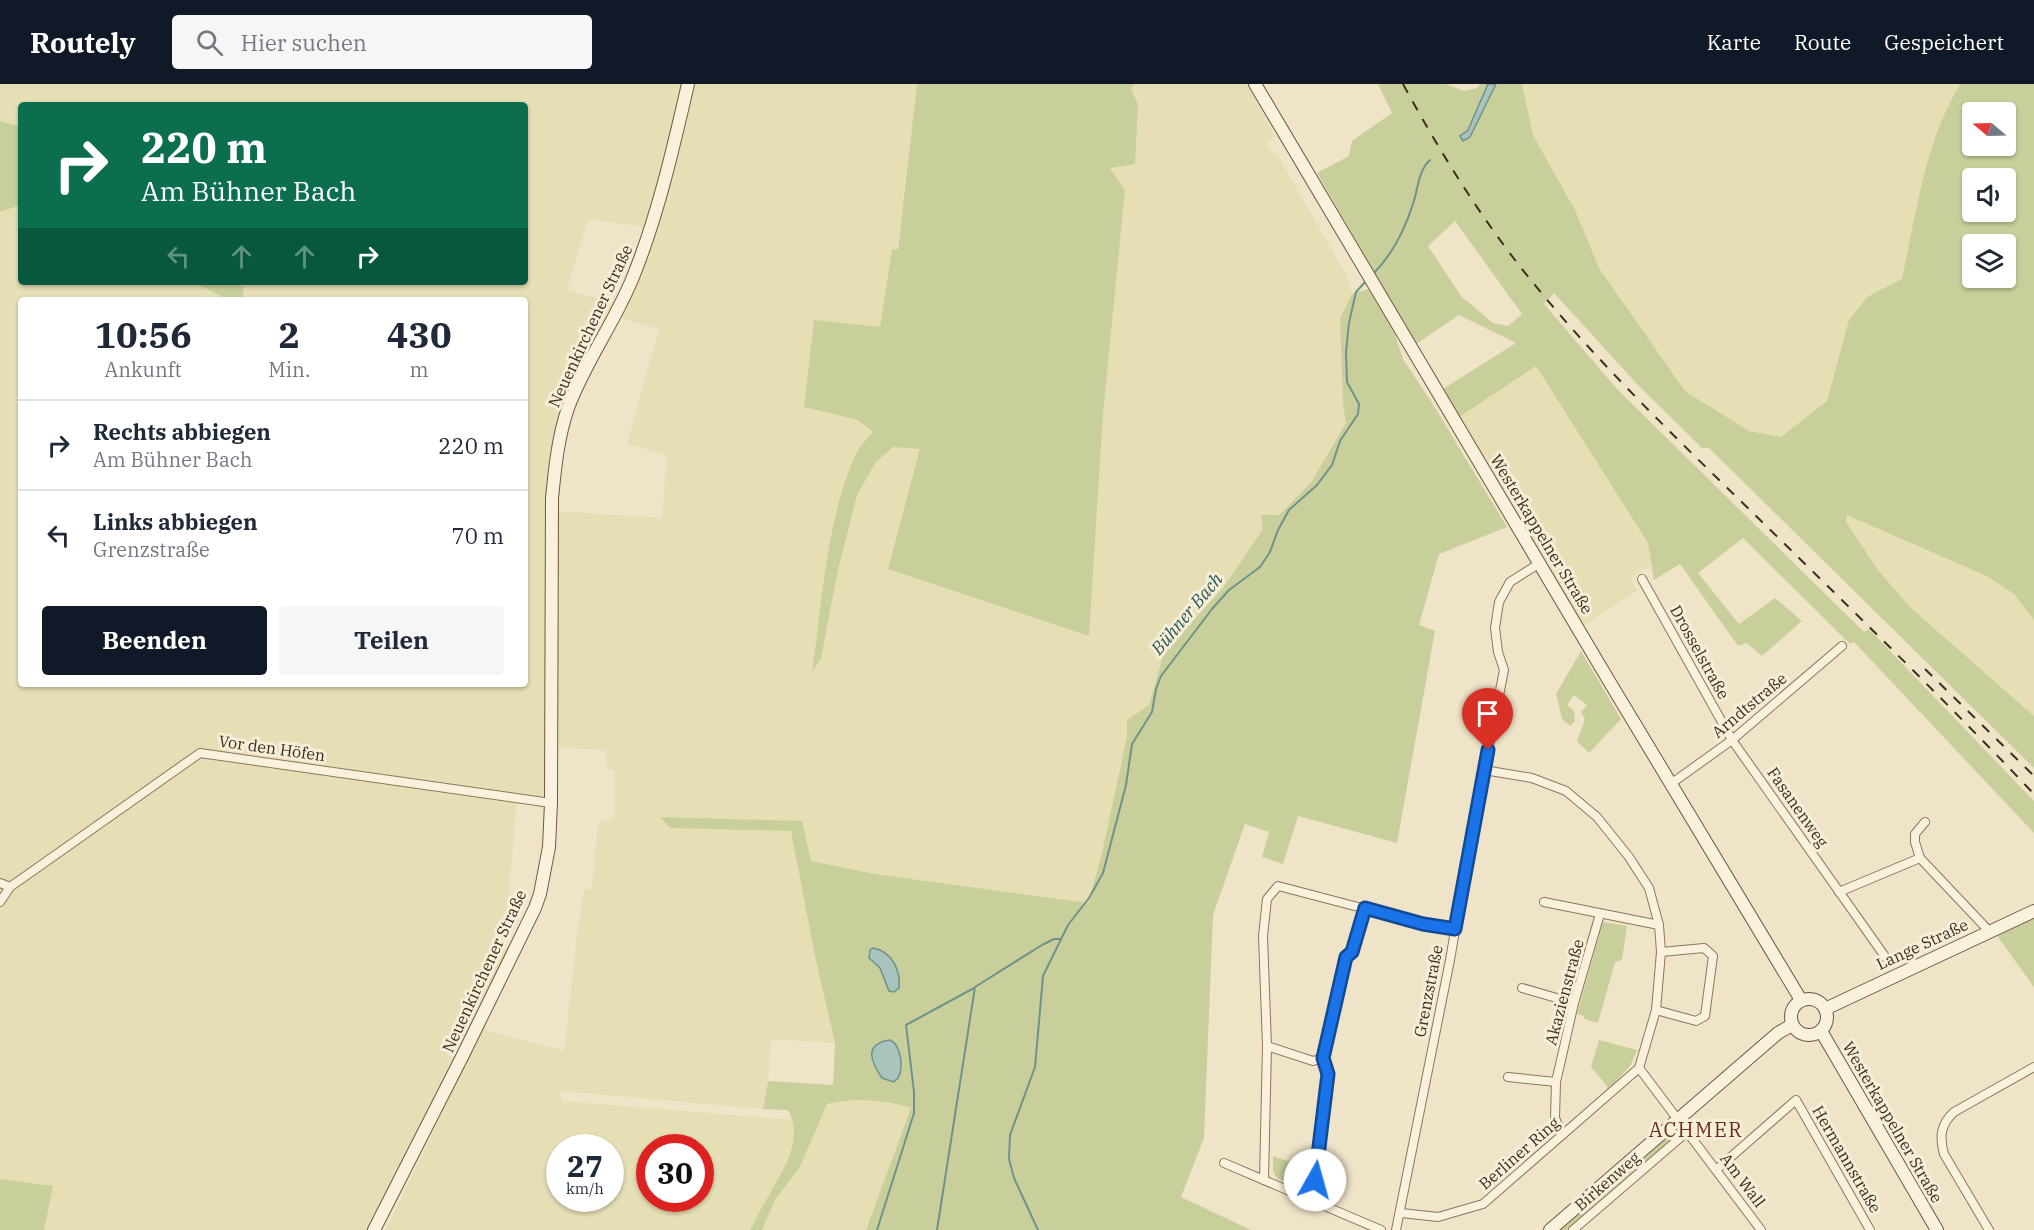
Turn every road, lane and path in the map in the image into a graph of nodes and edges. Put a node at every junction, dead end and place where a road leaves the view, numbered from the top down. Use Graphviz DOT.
graph roads {
  1 [pos="688,84"];
  2 [pos="1255,84"];
  3 [pos="1540,563"];
  4 [pos="1642,579"];
  5 [pos="1842,646"];
  6 [pos="1732,740"];
  7 [pos="1484,770"];
  8 [pos="1672,783"];
  9 [pos="551,803"];
  10 [pos="1925,822"];
  11 [pos="1920,858"];
  12 [pos="0,883"];
  13 [pos="10,887"];
  14 [pos="1839,892"];
  15 [pos="0,902"];
  16 [pos="1544,902"];
  17 [pos="1365,908"];
  18 [pos="2034,911"];
  19 [pos="1600,914"];
  20 [pos="1659,925"];
  21 [pos="1455,929"];
  22 [pos="1989,932"];
  23 [pos="1661,952"];
  24 [pos="1886,958"];
  25 [pos="1522,988"];
  26 [pos="1801,1000"];
  27 [pos="1574,1003"];
  28 [pos="1825,1009"];
  29 [pos="1656,1010"];
  30 [pos="1792,1025"];
  31 [pos="1821,1030"];
  32 [pos="1268,1046"];
  33 [pos="1323,1058"];
  34 [pos="1639,1068"];
  35 [pos="2031,1071"];
  36 [pos="1509,1077"];
  37 [pos="1556,1082"];
  38 [pos="1680,1120"];
  39 [pos="1688,1131"];
  40 [pos="1562,1135"];
  41 [pos="1224,1163"];
  42 [pos="1716,1170"];
  43 [pos="1264,1180"];
  44 [pos="1312,1201"];
  45 [pos="1401,1213"];
  46 [pos="374,1230"];
  47 [pos="1380,1230"];
  48 [pos="1396,1230"];
  49 [pos="1550,1230"];
  50 [pos="1573,1230"];
  51 [pos="1761,1230"];
  52 [pos="1870,1230"];
  53 [pos="1937,1230"];
  54 [pos="1989,1230"];
  1 -- 9 [label="street, Neuenkirchener Straße"];
  2 -- 3 [label="street, Westerkappelner Straße"];
  3 -- 7 [label="street, Grenzstraße"];
  3 -- 8 [label="street, Westerkappelner Straße"];
  4 -- 6 [label="street, Drosselstraße"];
  5 -- 6 [label="street, Arndtstraße"];
  6 -- 8 [label="street, Arndtstraße"];
  6 -- 14 [label="street, Fasanenweg"];
  7 -- 20 [label="street"];
  7 -- 21 [label="street, Grenzstraße"];
  8 -- 26 [label="street, Westerkappelner Straße"];
  9 -- 13 [label="street, Vor den Höfen"];
  9 -- 46 [label="street, Neuenkirchener Straße"];
  10 -- 11 [label="street"];
  11 -- 14 [label="street"];
  11 -- 22 [label="street"];
  12 -- 13 [label="street"];
  13 -- 15 [label="street, Vor den Höfen"];
  14 -- 24 [label="street, Fasanenweg"];
  16 -- 19 [label="street"];
  17 -- 21 [label="street"];
  17 -- 32 [label="street"];
  17 -- 33 [label="street"];
  18 -- 22 [label="street, Lange Straße"];
  19 -- 20 [label="street"];
  19 -- 27 [label="street, Akazienstraße"];
  20 -- 23 [label="street"];
  21 -- 45 [label="street, Grenzstraße"];
  22 -- 28 [label="street, Lange Straße"];
  23 -- 29 [label="street"];
  23 -- 29 [label="street"];
  25 -- 27 [label="street"];
  26 -- 28 [label="street"];
  26 -- 30 [label="street"];
  27 -- 37 [label="street, Akazienstraße"];
  28 -- 31 [label="street"];
  29 -- 34 [label="street"];
  30 -- 31 [label="street"];
  30 -- 38 [label="street"];
  31 -- 53 [label="street, Westerkappelner Straße"];
  32 -- 33 [label="street"];
  32 -- 43 [label="street"];
  33 -- 44 [label="street"];
  34 -- 38 [label="street"];
  34 -- 40 [label="street, Berliner Ring"];
  35 -- 54 [label="street"];
  36 -- 37 [label="street"];
  37 -- 40 [label="street, Akazienstraße"];
  38 -- 39 [label="street, Am Wall"];
  38 -- 49 [label="street"];
  39 -- 42 [label="street, Am Wall"];
  39 -- 50 [label="street, Birkenweg"];
  40 -- 45 [label="street, Berliner Ring"];
  41 -- 43 [label="street"];
  42 -- 51 [label="street, Am Wall"];
  42 -- 52 [label="street, Hermannstraße"];
  43 -- 44 [label="street"];
  44 -- 47 [label="street"];
  45 -- 48 [label="street, Grenzstraße"];
}
